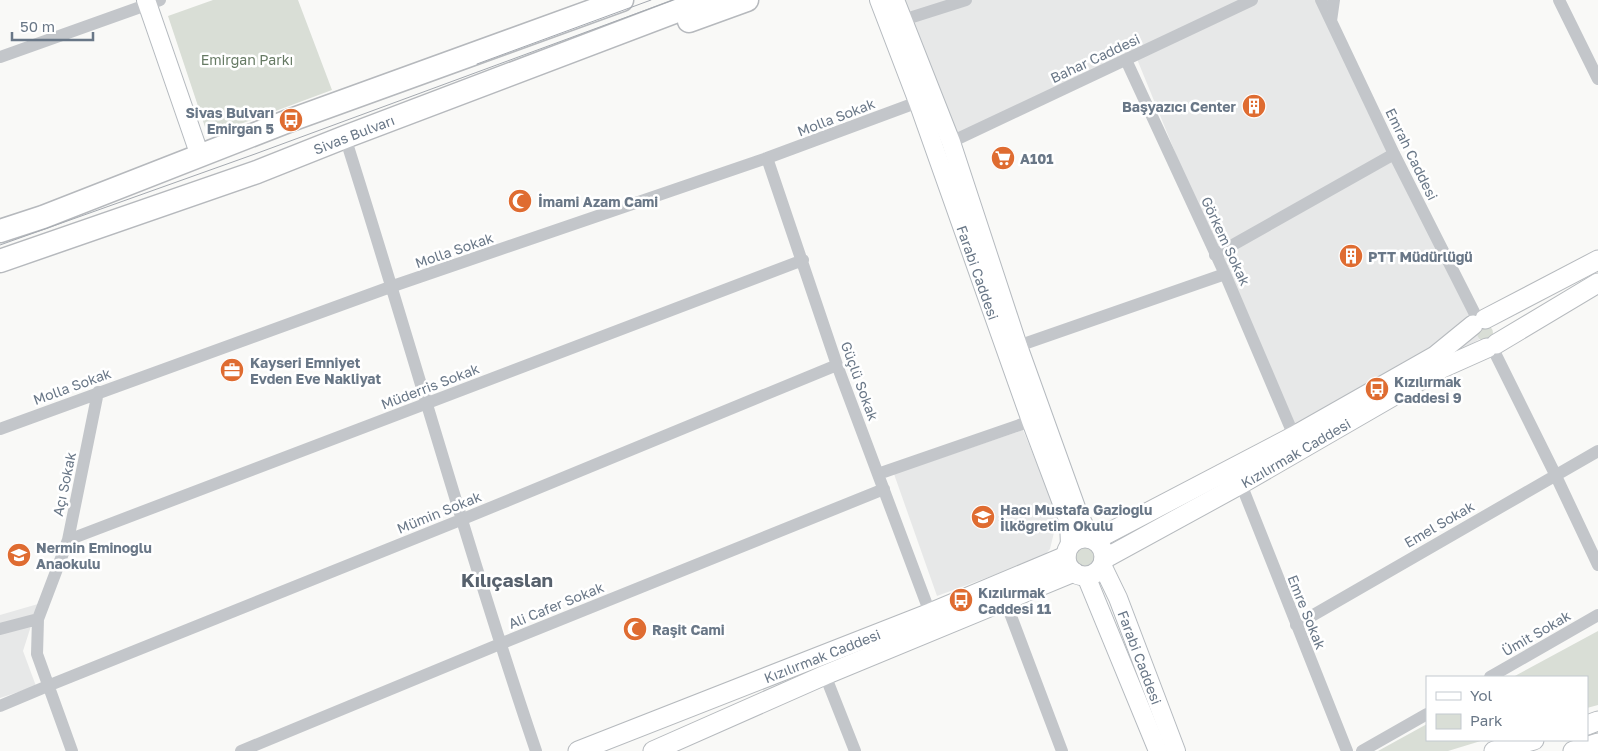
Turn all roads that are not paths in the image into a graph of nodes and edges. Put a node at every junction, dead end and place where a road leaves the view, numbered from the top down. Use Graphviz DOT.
graph roads {
  1 [pos="592,0"];
  2 [pos="622,0"];
  3 [pos="706,0"];
  4 [pos="747,0"];
  5 [pos="879,0"];
  6 [pos="895,0"];
  7 [pos="966,0"];
  8 [pos="1252,0"];
  9 [pos="1320,0"];
  10 [pos="1334,0"];
  11 [pos="1559,0"];
  12 [pos="151,1"];
  13 [pos="903,20"];
  14 [pos="1331,21"];
  15 [pos="0,57"];
  16 [pos="1126,60"];
  17 [pos="1598,79"];
  18 [pos="384,88"];
  19 [pos="918,102"];
  20 [pos="345,137"];
  21 [pos="951,142"];
  22 [pos="1394,154"];
  23 [pos="200,156"];
  24 [pos="767,158"];
  25 [pos="110,190"];
  26 [pos="119,220"];
  27 [pos="0,223"];
  28 [pos="0,231"];
  29 [pos="1215,255"];
  30 [pos="803,260"];
  31 [pos="1598,260"];
  32 [pos="0,261"];
  33 [pos="0,272"];
  34 [pos="1225,274"];
  35 [pos="1598,283"];
  36 [pos="393,286"];
  37 [pos="1479,321"];
  38 [pos="1018,346"];
  39 [pos="1491,346"];
  40 [pos="837,365"];
  41 [pos="98,392"];
  42 [pos="426,403"];
  43 [pos="1031,421"];
  44 [pos="0,429"];
  45 [pos="1294,436"];
  46 [pos="1598,451"];
  47 [pos="878,474"];
  48 [pos="1556,474"];
  49 [pos="1241,484"];
  50 [pos="884,489"];
  51 [pos="463,519"];
  52 [pos="1093,539"];
  53 [pos="68,540"];
  54 [pos="1074,562"];
  55 [pos="1103,562"];
  56 [pos="1598,565"];
  57 [pos="1005,600"];
  58 [pos="930,613"];
  59 [pos="1598,615"];
  60 [pos="38,619"];
  61 [pos="1296,625"];
  62 [pos="0,629"];
  63 [pos="500,644"];
  64 [pos="825,675"];
  65 [pos="1492,676"];
  66 [pos="50,684"];
  67 [pos="0,706"];
  68 [pos="1426,715"];
  69 [pos="1530,741"];
  70 [pos="1598,743"];
  71 [pos="72,751"];
  72 [pos="241,751"];
  73 [pos="536,751"];
  74 [pos="578,751"];
  75 [pos="654,751"];
  76 [pos="855,751"];
  77 [pos="1062,751"];
  78 [pos="1158,751"];
  79 [pos="1176,751"];
  80 [pos="1348,751"];
  81 [pos="1362,751"];
  82 [pos="1494,751"];
  83 [pos="1574,751"];
  1 -- 18 [label="highway"];
  2 -- 18 [label="highway"];
  3 -- 20 [label="highway, Sivas Bulvarı"];
  4 -- 20 [label="highway"];
  5 -- 19 [label="street, Farabi Caddesi"];
  6 -- 13 [label="street, Farabi Caddesi"];
  7 -- 13 [label="street"];
  8 -- 16 [label="street, Bahar Caddesi"];
  9 -- 14 [label="street, Emrah Caddesi"];
  10 -- 14 [label="street"];
  11 -- 17 [label="street"];
  12 -- 15 [label="street"];
  12 -- 23 [label="street"];
  13 -- 21 [label="street, Farabi Caddesi"];
  14 -- 22 [label="street, Emrah Caddesi"];
  16 -- 21 [label="street, Bahar Caddesi"];
  16 -- 29 [label="street, Görkem Sokak"];
  18 -- 23 [label="highway"];
  19 -- 24 [label="street, Molla Sokak"];
  19 -- 43 [label="street, Farabi Caddesi"];
  20 -- 26 [label="highway, Sivas Bulvarı"];
  20 -- 36 [label="street"];
  21 -- 38 [label="street, Farabi Caddesi"];
  22 -- 29 [label="street"];
  22 -- 37 [label="street, Emrah Caddesi"];
  23 -- 25 [label="highway"];
  24 -- 30 [label="street, Güçlü Sokak"];
  24 -- 36 [label="street, Molla Sokak"];
  25 -- 27 [label="highway"];
  25 -- 28 [label="highway"];
  26 -- 32 [label="highway, Sivas Bulvarı"];
  26 -- 33 [label="highway"];
  29 -- 34 [label="street, Görkem Sokak"];
  30 -- 40 [label="street, Güçlü Sokak"];
  30 -- 42 [label="street, Müderris Sokak"];
  31 -- 37 [label="main road, Kızılırmak Caddesi"];
  34 -- 38 [label="street"];
  34 -- 45 [label="street, Görkem Sokak"];
  35 -- 39 [label="main road, Kızılırmak Caddesi"];
  36 -- 41 [label="street, Molla Sokak"];
  36 -- 42 [label="street"];
  37 -- 39 [label="main road"];
  37 -- 45 [label="main road, Kızılırmak Caddesi"];
  38 -- 52 [label="street, Farabi Caddesi"];
  39 -- 48 [label="street"];
  39 -- 49 [label="main road, Kızılırmak Caddesi"];
  40 -- 47 [label="street, Güçlü Sokak"];
  40 -- 51 [label="street, Mümin Sokak"];
  41 -- 44 [label="street, Molla Sokak"];
  41 -- 53 [label="street, Açı Sokak"];
  42 -- 51 [label="street"];
  42 -- 53 [label="street, Müderris Sokak"];
  43 -- 47 [label="street"];
  43 -- 54 [label="street, Farabi Caddesi"];
  45 -- 52 [label="main road, Kızılırmak Caddesi"];
  46 -- 48 [label="street, Emel Sokak"];
  47 -- 50 [label="street, Güçlü Sokak"];
  48 -- 56 [label="street"];
  48 -- 61 [label="street, Emel Sokak"];
  49 -- 55 [label="main road, Kızılırmak Caddesi"];
  49 -- 61 [label="street, Emre Sokak"];
  50 -- 58 [label="street, Güçlü Sokak"];
  50 -- 63 [label="street, Ali Cafer Sokak"];
  51 -- 63 [label="street"];
  51 -- 66 [label="street, Mümin Sokak"];
  52 -- 54 [label="main road, Kızılırmak Caddesi"];
  52 -- 55 [label="main road"];
  53 -- 60 [label="street, Açı Sokak"];
  54 -- 55 [label="main road, Kızılırmak Caddesi"];
  54 -- 57 [label="main road, Kızılırmak Caddesi"];
  54 -- 58 [label="main road, Kızılırmak Caddesi"];
  54 -- 78 [label="street, Farabi Caddesi"];
  55 -- 79 [label="street, Farabi Caddesi"];
  57 -- 64 [label="main road, Kızılırmak Caddesi"];
  57 -- 77 [label="street"];
  58 -- 74 [label="main road, Kızılırmak Caddesi"];
  59 -- 65 [label="street, Ümit Sokak"];
  60 -- 62 [label="street"];
  60 -- 66 [label="street, Açı Sokak"];
  61 -- 80 [label="street, Emre Sokak"];
  63 -- 72 [label="street, Ali Cafer Sokak"];
  63 -- 73 [label="street"];
  64 -- 75 [label="main road, Kızılırmak Caddesi"];
  64 -- 76 [label="street"];
  66 -- 67 [label="street, Mümin Sokak"];
  66 -- 71 [label="street, Açı Sokak"];
  68 -- 81 [label="street"];
  69 -- 82 [label="main road"];
  70 -- 83 [label="main road"];
}
